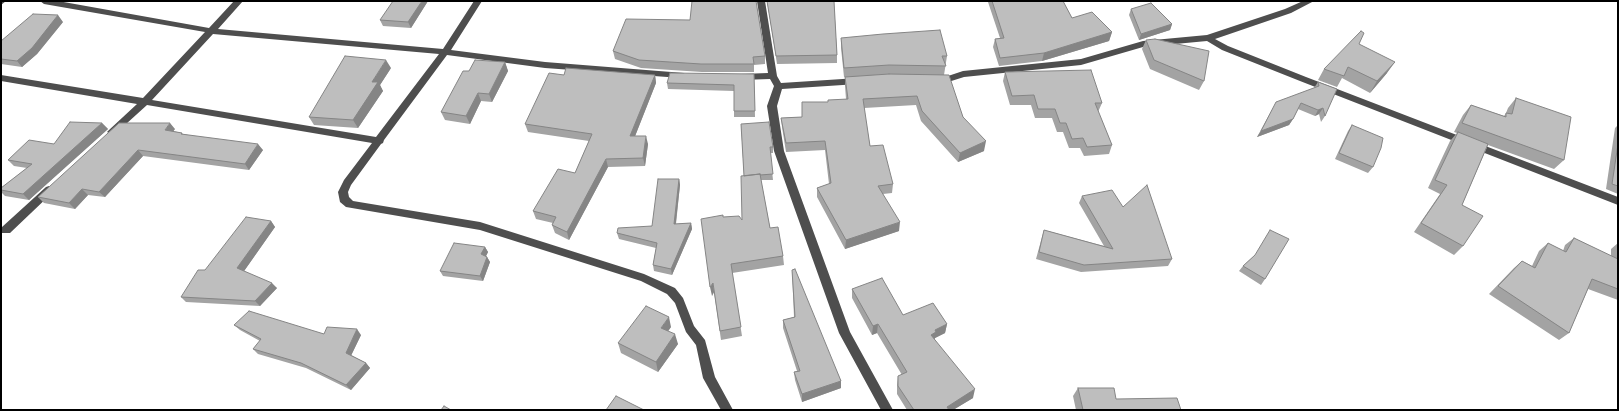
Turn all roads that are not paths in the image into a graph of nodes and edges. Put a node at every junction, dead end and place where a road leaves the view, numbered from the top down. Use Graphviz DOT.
graph roads {
  1 [pos="44,1"];
  2 [pos="239,1"];
  3 [pos="478,1"];
  4 [pos="761,1"];
  5 [pos="1310,1"];
  6 [pos="212,31"];
  7 [pos="1208,38"];
  8 [pos="446,52"];
  9 [pos="687,75"];
  10 [pos="730,76"];
  11 [pos="773,76"];
  12 [pos="1,78"];
  13 [pos="866,80"];
  14 [pos="931,80"];
  15 [pos="778,86"];
  16 [pos="145,102"];
  17 [pos="104,140"];
  18 [pos="380,141"];
  19 [pos="58,182"];
  20 [pos="1618,201"];
  21 [pos="6,230"];
  22 [pos="727,410"];
  23 [pos="887,410"];
  1 -- 6 [label="street"];
  2 -- 6 [label="street"];
  3 -- 8 [label="street"];
  4 -- 11 [label="street"];
  5 -- 7 [label="street"];
  6 -- 8 [label="street"];
  6 -- 16 [label="street"];
  7 -- 14 [label="street"];
  7 -- 20 [label="street"];
  8 -- 9 [label="street"];
  8 -- 18 [label="street"];
  10 -- 11 [label="street"];
  11 -- 15 [label="street"];
  12 -- 16 [label="street"];
  13 -- 15 [label="street"];
  15 -- 23 [label="street"];
  16 -- 17 [label="street"];
  16 -- 18 [label="street"];
  18 -- 22 [label="street"];
  19 -- 21 [label="street"];
}
